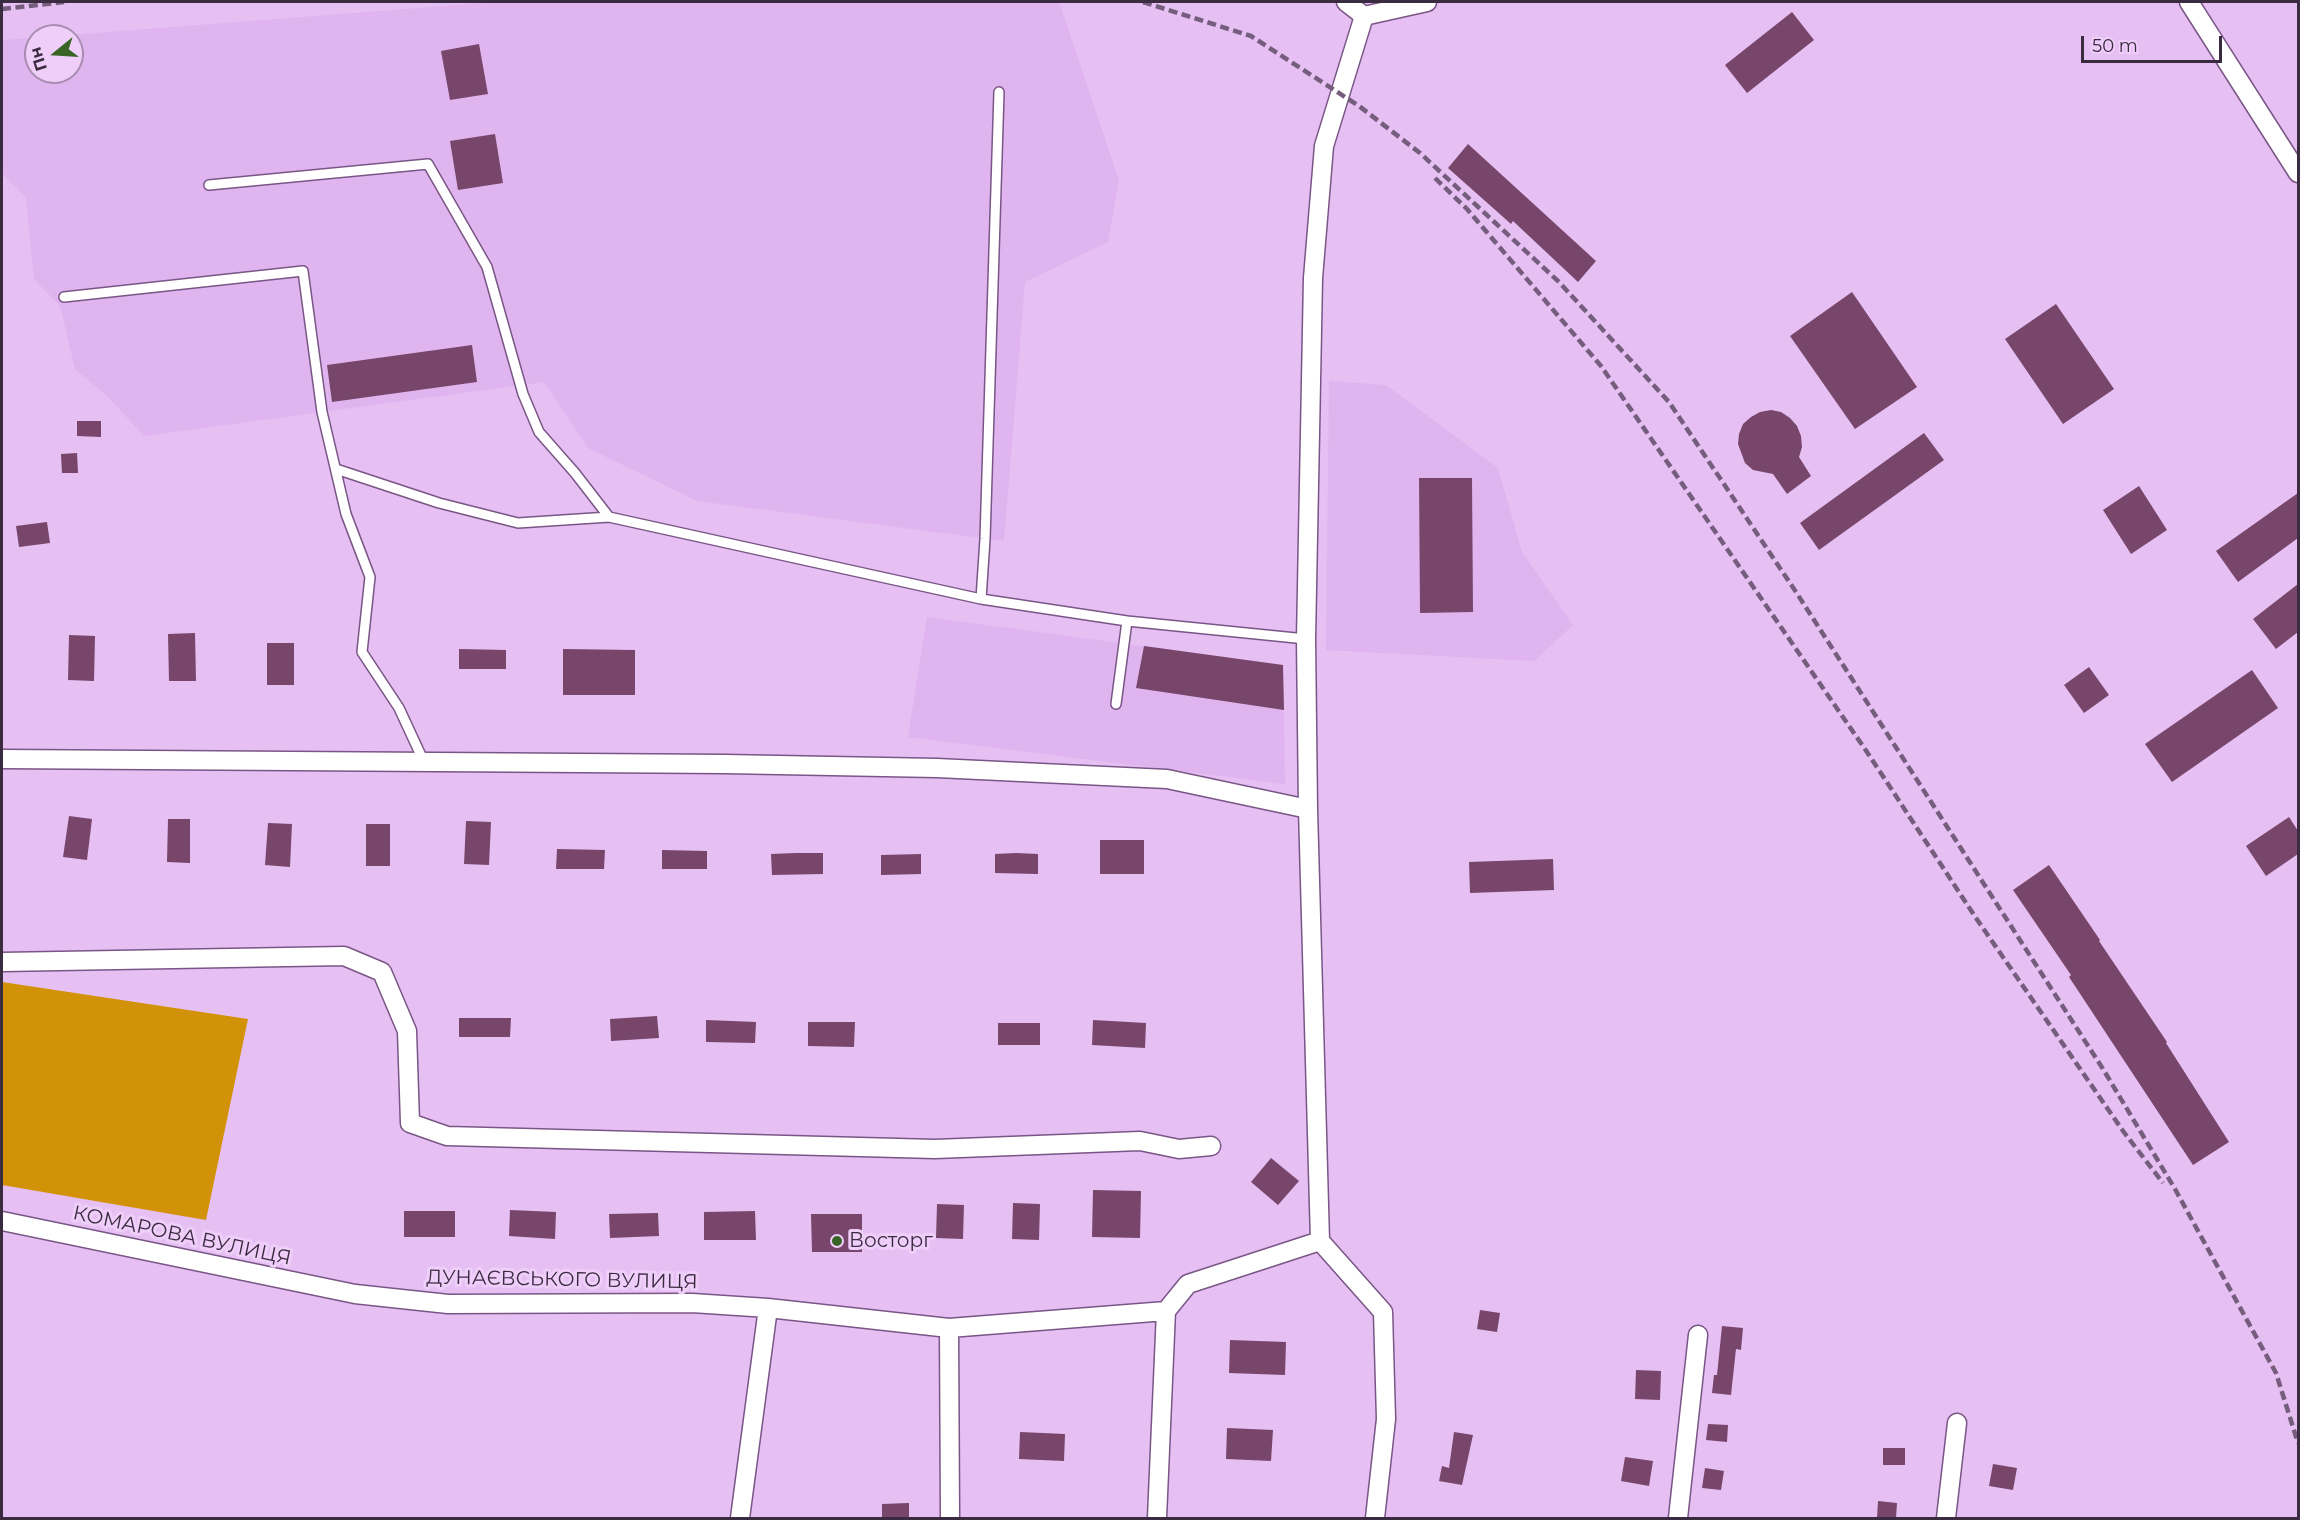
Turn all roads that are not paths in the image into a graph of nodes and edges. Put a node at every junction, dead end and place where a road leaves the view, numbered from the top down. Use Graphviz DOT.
graph roads {
  1 [pos="1346,2"];
  2 [pos="1427,2"];
  3 [pos="2189,2"];
  4 [pos="1364,16"];
  5 [pos="999,92"];
  6 [pos="2298,174"];
  7 [pos="209,185"];
  8 [pos="64,297"];
  9 [pos="336,469"];
  10 [pos="609,517"];
  11 [pos="981,599"];
  12 [pos="1127,621"];
  13 [pos="1306,639"];
  14 [pos="1116,704"];
  15 [pos="2,759"];
  16 [pos="424,762"];
  17 [pos="1308,808"];
  18 [pos="2,962"];
  19 [pos="1210,1146"];
  20 [pos="2,1221"];
  21 [pos="1320,1241"];
  22 [pos="355,1294"];
  23 [pos="768,1308"];
  24 [pos="1166,1311"];
  25 [pos="948,1328"];
  26 [pos="1698,1335"];
  27 [pos="1957,1424"];
  28 [pos="740,1518"];
  29 [pos="950,1518"];
  30 [pos="1156,1518"];
  31 [pos="1375,1518"];
  32 [pos="1678,1518"];
  33 [pos="1946,1518"];
  1 -- 4 [label="street"];
  2 -- 4 [label="street"];
  3 -- 6 [label="street"];
  4 -- 13 [label="street"];
  5 -- 11 [label="lane"];
  7 -- 10 [label="lane"];
  8 -- 9 [label="lane"];
  9 -- 10 [label="lane"];
  9 -- 16 [label="lane"];
  10 -- 11 [label="lane"];
  11 -- 12 [label="lane"];
  12 -- 13 [label="lane"];
  12 -- 14 [label="lane"];
  13 -- 17 [label="street"];
  15 -- 16 [label="street"];
  16 -- 17 [label="street"];
  17 -- 21 [label="street"];
  18 -- 19 [label="street"];
  20 -- 22 [label="street, КОМАРОВА ВУЛИЦЯ"];
  21 -- 24 [label="street"];
  21 -- 31 [label="street"];
  22 -- 23 [label="street, ДУНАЄВСЬКОГО ВУЛИЦЯ"];
  23 -- 25 [label="street, ДУНАЄВСЬКОГО ВУЛИЦЯ"];
  23 -- 28 [label="street"];
  24 -- 25 [label="street, ДУНАЄВСЬКОГО ВУЛИЦЯ"];
  24 -- 30 [label="street"];
  25 -- 29 [label="street"];
  26 -- 32 [label="street"];
  27 -- 33 [label="street"];
}
